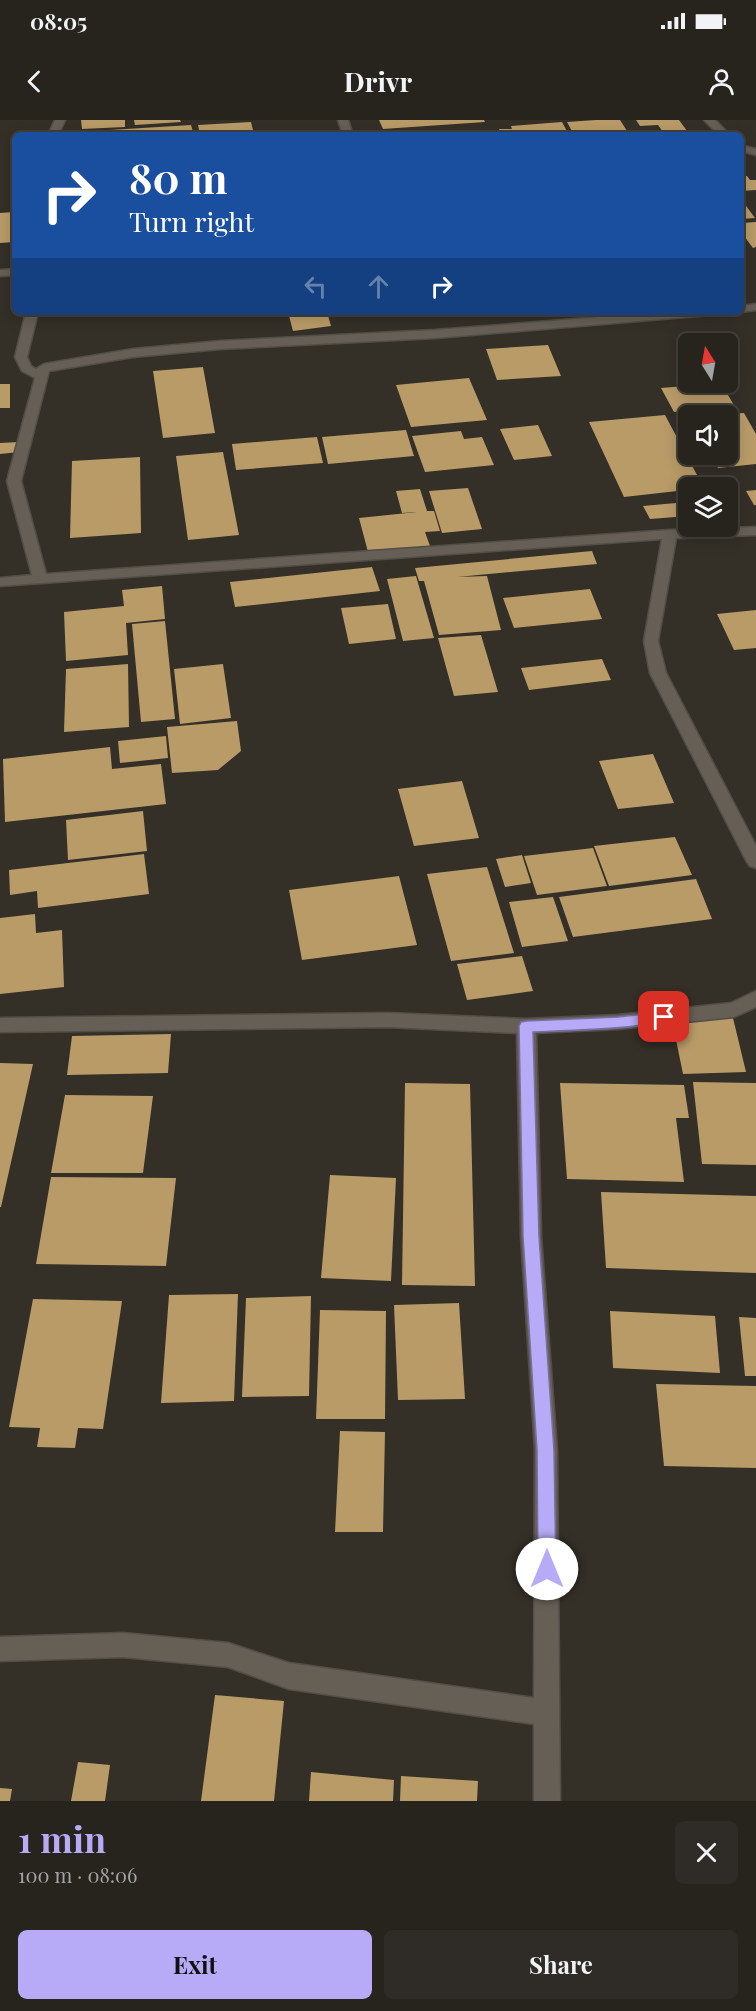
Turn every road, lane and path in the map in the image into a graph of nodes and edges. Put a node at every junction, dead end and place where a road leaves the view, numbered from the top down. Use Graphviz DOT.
graph roads {
  1 [pos="709,120"];
  2 [pos="722,132"];
  3 [pos="31,315"];
  4 [pos="672,315"];
  5 [pos="44,368"];
  6 [pos="756,531"];
  7 [pos="670,534"];
  8 [pos="40,579"];
  9 [pos="0,582"];
  10 [pos="756,862"];
  11 [pos="756,998"];
  12 [pos="0,1025"];
  13 [pos="526,1026"];
  14 [pos="0,1649"];
  15 [pos="548,1713"];
  16 [pos="547,1801"];
  1 -- 2 [label="street"];
  3 -- 5 [label="street"];
  4 -- 5 [label="street"];
  5 -- 8 [label="street"];
  6 -- 7 [label="street"];
  7 -- 8 [label="street"];
  7 -- 10 [label="street"];
  8 -- 9 [label="street"];
  11 -- 13 [label="street"];
  12 -- 13 [label="street"];
  13 -- 15 [label="street"];
  14 -- 15 [label="street"];
  15 -- 16 [label="street"];
}
